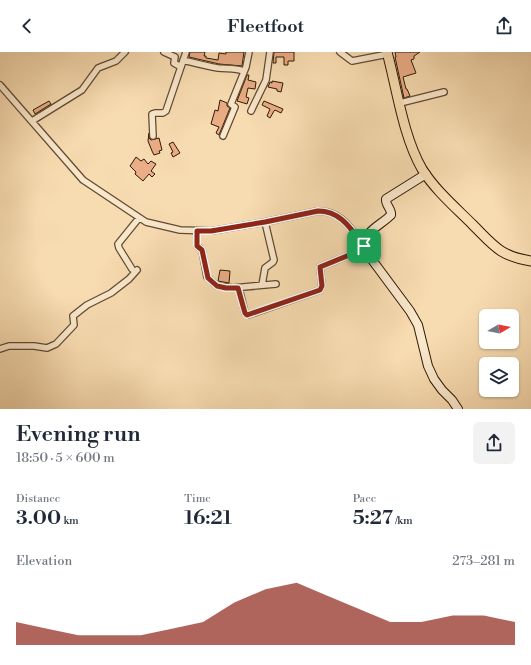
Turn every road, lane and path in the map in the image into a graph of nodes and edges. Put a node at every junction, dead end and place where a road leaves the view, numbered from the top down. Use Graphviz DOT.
graph roads {
  1 [pos="125,52"];
  2 [pos="164,52"];
  3 [pos="186,52"];
  4 [pos="249,52"];
  5 [pos="270,52"];
  6 [pos="340,52"];
  7 [pos="388,53"];
  8 [pos="183,60"];
  9 [pos="180,67"];
  10 [pos="244,71"];
  11 [pos="0,85"];
  12 [pos="444,92"];
  13 [pos="400,103"];
  14 [pos="251,111"];
  15 [pos="32,121"];
  16 [pos="153,136"];
  17 [pos="223,136"];
  18 [pos="426,174"];
  19 [pos="139,218"];
  20 [pos="265,222"];
  21 [pos="197,231"];
  22 [pos="364,248"];
  23 [pos="531,261"];
  24 [pos="276,284"];
  25 [pos="262,285"];
  26 [pos="238,288"];
  27 [pos="0,349"];
  28 [pos="458,409"];
  1 -- 15 [label="street"];
  2 -- 9 [label="street"];
  3 -- 8 [label="street"];
  4 -- 10 [label="street"];
  5 -- 14 [label="street"];
  6 -- 7 [label="street"];
  7 -- 13 [label="main road"];
  8 -- 9 [label="street"];
  8 -- 10 [label="street"];
  9 -- 16 [label="street"];
  10 -- 17 [label="street"];
  11 -- 15 [label="street"];
  12 -- 13 [label="street"];
  13 -- 18 [label="main road"];
  15 -- 19 [label="street"];
  18 -- 22 [label="street"];
  18 -- 23 [label="main road"];
  19 -- 21 [label="street"];
  19 -- 27 [label="street"];
  20 -- 21 [label="street"];
  20 -- 22 [label="street"];
  20 -- 25 [label="street"];
  21 -- 26 [label="street"];
  22 -- 26 [label="street"];
  22 -- 28 [label="street"];
  24 -- 25 [label="street"];
  25 -- 26 [label="street"];
}
